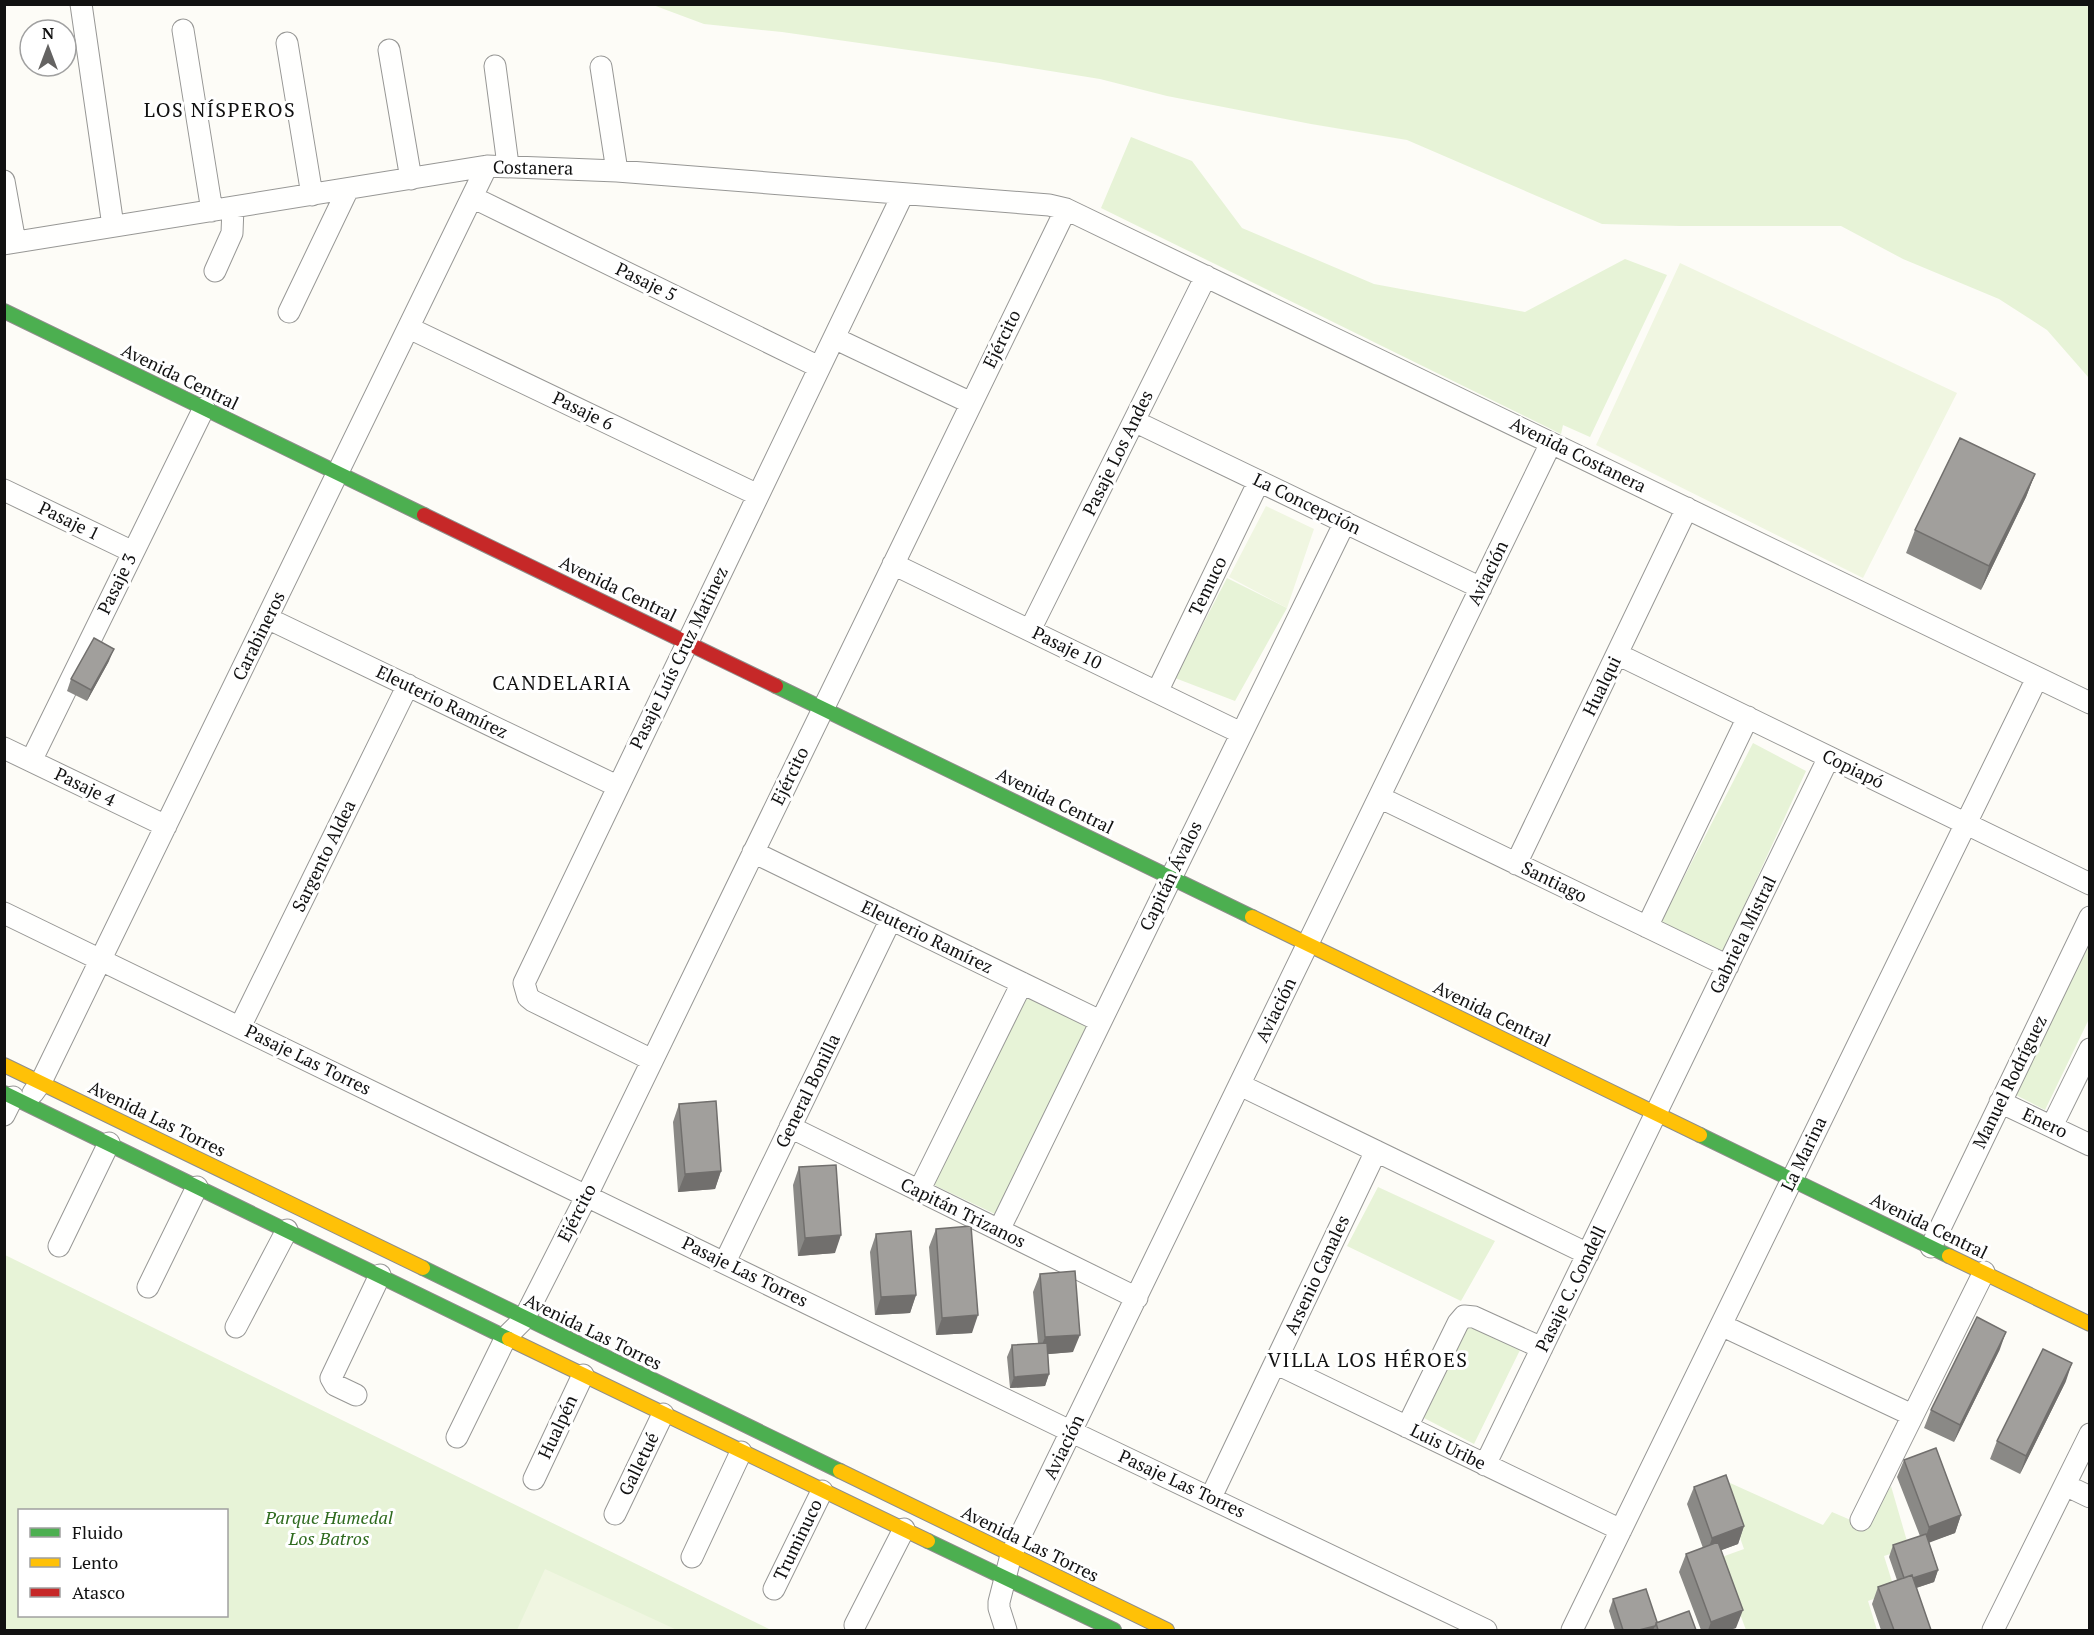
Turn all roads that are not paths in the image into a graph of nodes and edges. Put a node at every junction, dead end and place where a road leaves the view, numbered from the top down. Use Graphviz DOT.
graph roads {
  1 [pos="81,4"];
  2 [pos="183,30"];
  3 [pos="287,43"];
  4 [pos="389,50"];
  5 [pos="495,66"];
  6 [pos="601,68"];
  7 [pos="497,166"];
  8 [pos="616,171"];
  9 [pos="411,179"];
  10 [pos="4,181"];
  11 [pos="348,189"];
  12 [pos="903,194"];
  13 [pos="312,195"];
  14 [pos="472,197"];
  15 [pos="233,207"];
  16 [pos="1066,209"];
  17 [pos="212,211"];
  18 [pos="113,226"];
  19 [pos="10,243"];
  20 [pos="215,271"];
  21 [pos="1206,276"];
  22 [pos="4,311"];
  23 [pos="290,312"];
  24 [pos="409,328"];
  25 [pos="834,338"];
  26 [pos="819,367"];
  27 [pos="971,403"];
  28 [pos="204,408"];
  29 [pos="1134,421"];
  30 [pos="1551,443"];
  31 [pos="338,473"];
  32 [pos="1259,481"];
  33 [pos="4,490"];
  34 [pos="758,495"];
  35 [pos="1687,508"];
  36 [pos="1345,522"];
  37 [pos="133,552"];
  38 [pos="893,564"];
  39 [pos="1481,588"];
  40 [pos="267,618"];
  41 [pos="1030,630"];
  42 [pos="687,643"];
  43 [pos="1617,654"];
  44 [pos="2037,678"];
  45 [pos="408,685"];
  46 [pos="1157,692"];
  47 [pos="2090,703"];
  48 [pos="823,709"];
  49 [pos="1748,717"];
  50 [pos="1241,733"];
  51 [pos="4,748"];
  52 [pos="1829,757"];
  53 [pos="31,761"];
  54 [pos="617,786"];
  55 [pos="1379,797"];
  56 [pos="1965,824"];
  57 [pos="166,826"];
  58 [pos="753,852"];
  59 [pos="1516,864"];
  60 [pos="1170,877"];
  61 [pos="2090,884"];
  62 [pos="4,913"];
  63 [pos="2090,917"];
  64 [pos="891,919"];
  65 [pos="1647,927"];
  66 [pos="1308,944"];
  67 [pos="101,960"];
  68 [pos="1728,966"];
  69 [pos="1022,983"];
  70 [pos="1100,1021"];
  71 [pos="240,1027"];
  72 [pos="2090,1049"];
  73 [pos="652,1060"];
  74 [pos="4,1065"];
  75 [pos="41,1083"];
  76 [pos="1240,1085"];
  77 [pos="12,1102"];
  78 [pos="2000,1102"];
  79 [pos="1656,1113"];
  80 [pos="2052,1126"];
  81 [pos="790,1127"];
  82 [pos="109,1143"];
  83 [pos="2090,1145"];
  84 [pos="1376,1151"];
  85 [pos="1791,1179"];
  86 [pos="197,1187"];
  87 [pos="919,1191"];
  88 [pos="587,1195"];
  89 [pos="287,1230"];
  90 [pos="999,1230"];
  91 [pos="58,1246"];
  92 [pos="1931,1247"];
  93 [pos="1588,1254"];
  94 [pos="725,1262"];
  95 [pos="1984,1272"];
  96 [pos="380,1275"];
  97 [pos="148,1287"];
  98 [pos="1137,1298"];
  99 [pos="524,1319"];
  100 [pos="1721,1324"];
  101 [pos="2090,1324"];
  102 [pos="236,1327"];
  103 [pos="506,1337"];
  104 [pos="1542,1348"];
  105 [pos="1275,1363"];
  106 [pos="583,1375"];
  107 [pos="356,1395"];
  108 [pos="663,1414"];
  109 [pos="1912,1415"];
  110 [pos="1407,1427"];
  111 [pos="1072,1432"];
  112 [pos="2090,1434"];
  113 [pos="457,1437"];
  114 [pos="741,1452"];
  115 [pos="1485,1465"];
  116 [pos="534,1479"];
  117 [pos="2064,1485"];
  118 [pos="822,1491"];
  119 [pos="1211,1497"];
  120 [pos="2090,1497"];
  121 [pos="615,1514"];
  122 [pos="1861,1520"];
  123 [pos="904,1529"];
  124 [pos="1621,1530"];
  125 [pos="1011,1555"];
  126 [pos="692,1557"];
  127 [pos="1006,1579"];
  128 [pos="774,1590"];
  129 [pos="855,1625"];
  130 [pos="1006,1630"];
  131 [pos="1114,1630"];
  132 [pos="1167,1630"];
  133 [pos="1486,1630"];
  134 [pos="1572,1630"];
  135 [pos="1994,1630"];
  1 -- 18 [label="street"];
  2 -- 17 [label="street"];
  3 -- 13 [label="street"];
  4 -- 9 [label="street"];
  5 -- 7 [label="street"];
  6 -- 8 [label="street"];
  7 -- 8 [label="street, Costanera"];
  7 -- 9 [label="street, Costanera"];
  7 -- 14 [label="street, Carabineros"];
  8 -- 12 [label="street, Costanera"];
  9 -- 11 [label="street, Costanera"];
  10 -- 19 [label="street"];
  11 -- 13 [label="street, Costanera"];
  11 -- 23 [label="street"];
  12 -- 16 [label="street, Costanera"];
  12 -- 25 [label="street, Pasaje Luís Cruz Matinez"];
  13 -- 15 [label="street, Costanera"];
  14 -- 24 [label="street, Carabineros"];
  14 -- 26 [label="street, Pasaje 5"];
  15 -- 17 [label="street, Costanera"];
  15 -- 20 [label="street"];
  16 -- 21 [label="street, Avenida Costanera"];
  16 -- 27 [label="street, Ejército"];
  17 -- 18 [label="street, Costanera"];
  18 -- 19 [label="street, Costanera"];
  21 -- 29 [label="street, Pasaje Los Andes"];
  21 -- 30 [label="street, Avenida Costanera"];
  22 -- 28 [label="street, Avenida Central"];
  24 -- 31 [label="street, Carabineros"];
  24 -- 34 [label="street, Pasaje 6"];
  25 -- 26 [label="street, Pasaje Luís Cruz Matinez"];
  25 -- 27 [label="street"];
  26 -- 34 [label="street, Pasaje Luís Cruz Matinez"];
  27 -- 38 [label="street, Ejército"];
  28 -- 31 [label="street, Avenida Central"];
  28 -- 37 [label="street, Pasaje 3"];
  29 -- 32 [label="street, La Concepción"];
  29 -- 41 [label="street, Pasaje Los Andes"];
  30 -- 35 [label="street, Avenida Costanera"];
  30 -- 39 [label="street, Aviación"];
  31 -- 40 [label="street, Carabineros"];
  31 -- 42 [label="street, Avenida Central"];
  32 -- 36 [label="street, La Concepción"];
  32 -- 46 [label="street, Temuco"];
  33 -- 37 [label="street, Pasaje 1"];
  34 -- 42 [label="street, Pasaje Luís Cruz Matinez"];
  35 -- 43 [label="street, Hualqui"];
  35 -- 44 [label="street, Avenida Costanera"];
  36 -- 39 [label="street, La Concepción"];
  36 -- 50 [label="street, Capitán Ávalos"];
  37 -- 53 [label="street, Pasaje 3"];
  38 -- 41 [label="street, Pasaje 10"];
  38 -- 48 [label="street, Ejército"];
  39 -- 55 [label="street, Aviación"];
  40 -- 45 [label="street, Eleuterio Ramírez"];
  40 -- 57 [label="street, Carabineros"];
  41 -- 46 [label="street, Pasaje 10"];
  42 -- 48 [label="street, Avenida Central"];
  42 -- 54 [label="street, Pasaje Luís Cruz Matinez"];
  43 -- 49 [label="street, Copiapó"];
  43 -- 59 [label="street, Hualqui"];
  44 -- 47 [label="street, Avenida Costanera"];
  44 -- 56 [label="street, La Marina"];
  45 -- 54 [label="street, Eleuterio Ramírez"];
  45 -- 71 [label="street, Sargento Aldea"];
  46 -- 50 [label="street, Pasaje 10"];
  48 -- 58 [label="street, Ejército"];
  48 -- 60 [label="street, Avenida Central"];
  49 -- 52 [label="street, Copiapó"];
  49 -- 65 [label="street"];
  50 -- 60 [label="street, Capitán Ávalos"];
  51 -- 53 [label="street, Pasaje 4"];
  52 -- 56 [label="street, Copiapó"];
  52 -- 68 [label="street, Gabriela Mistral"];
  53 -- 57 [label="street, Pasaje 4"];
  54 -- 73 [label="street, Pasaje Luís Cruz Matinez"];
  55 -- 59 [label="street, Santiago"];
  55 -- 66 [label="street, Aviación"];
  56 -- 61 [label="street, Copiapó"];
  56 -- 85 [label="street, La Marina"];
  57 -- 67 [label="street, Carabineros"];
  58 -- 64 [label="street, Eleuterio Ramírez"];
  58 -- 73 [label="street, Ejército"];
  59 -- 65 [label="street, Santiago"];
  60 -- 66 [label="street, Avenida Central"];
  60 -- 70 [label="street, Capitán Ávalos"];
  62 -- 67 [label="street, Pasaje Las Torres"];
  63 -- 78 [label="street, Manuel Rodríguez"];
  64 -- 69 [label="street, Eleuterio Ramírez"];
  64 -- 81 [label="street, General Bonilla"];
  65 -- 68 [label="street, Santiago"];
  66 -- 76 [label="street, Aviación"];
  66 -- 79 [label="street, Avenida Central"];
  67 -- 71 [label="street, Pasaje Las Torres"];
  67 -- 75 [label="street, Carabineros"];
  68 -- 79 [label="street, Gabriela Mistral"];
  69 -- 70 [label="street, Eleuterio Ramírez"];
  69 -- 87 [label="street"];
  70 -- 90 [label="street, Capitán Ávalos"];
  71 -- 88 [label="street, Pasaje Las Torres"];
  72 -- 80 [label="street"];
  73 -- 88 [label="street, Ejército"];
  74 -- 75 [label="street, Avenida Las Torres"];
  75 -- 77 [label="street, Carabineros"];
  75 -- 99 [label="street, Avenida Las Torres"];
  76 -- 84 [label="street"];
  76 -- 98 [label="street, Aviación"];
  77 -- 82 [label="street"];
  78 -- 80 [label="street, Enero"];
  78 -- 92 [label="street, Manuel Rodríguez"];
  79 -- 85 [label="street, Avenida Central"];
  79 -- 93 [label="street, Pasaje C. Condell"];
  80 -- 83 [label="street, Enero"];
  81 -- 87 [label="street, Capitán Trizanos"];
  81 -- 94 [label="street, General Bonilla"];
  82 -- 86 [label="street"];
  82 -- 91 [label="street"];
  84 -- 93 [label="street"];
  84 -- 105 [label="street, Arsenio Canales"];
  85 -- 92 [label="street, Avenida Central"];
  85 -- 100 [label="street, La Marina"];
  86 -- 89 [label="street"];
  86 -- 97 [label="street"];
  87 -- 90 [label="street, Capitán Trizanos"];
  88 -- 94 [label="street, Pasaje Las Torres"];
  88 -- 99 [label="street, Ejército"];
  89 -- 96 [label="street"];
  89 -- 102 [label="street"];
  90 -- 98 [label="street, Capitán Trizanos"];
  92 -- 95 [label="street, Avenida Central"];
  93 -- 104 [label="street, Pasaje C. Condell"];
  94 -- 111 [label="street, Pasaje Las Torres"];
  95 -- 101 [label="street, Avenida Central"];
  95 -- 109 [label="street"];
  96 -- 103 [label="street"];
  96 -- 107 [label="street"];
  98 -- 111 [label="street, Aviación"];
  99 -- 103 [label="street, Ejército"];
  99 -- 125 [label="street, Avenida Las Torres"];
  100 -- 109 [label="street"];
  100 -- 124 [label="street, La Marina"];
  103 -- 106 [label="street"];
  103 -- 113 [label="street, Ejército"];
  104 -- 110 [label="street"];
  104 -- 115 [label="street, Pasaje C. Condell"];
  105 -- 110 [label="street, Luis Uribe"];
  105 -- 119 [label="street, Arsenio Canales"];
  106 -- 108 [label="street"];
  106 -- 116 [label="street, Hualpén"];
  108 -- 114 [label="street"];
  108 -- 121 [label="street, Galletué"];
  109 -- 122 [label="street"];
  110 -- 115 [label="street, Luis Uribe"];
  111 -- 119 [label="street, Pasaje Las Torres"];
  111 -- 125 [label="street, Aviación"];
  112 -- 117 [label="street"];
  114 -- 118 [label="street"];
  114 -- 126 [label="street"];
  115 -- 124 [label="street, Luis Uribe"];
  117 -- 120 [label="street"];
  117 -- 135 [label="street"];
  118 -- 123 [label="street"];
  118 -- 128 [label="street, Truminuco"];
  119 -- 133 [label="street, Pasaje Las Torres"];
  123 -- 127 [label="street"];
  123 -- 129 [label="street"];
  124 -- 134 [label="street, La Marina"];
  125 -- 127 [label="street, Aviación"];
  125 -- 132 [label="street, Avenida Las Torres"];
  127 -- 130 [label="street"];
  127 -- 131 [label="street"];
}
